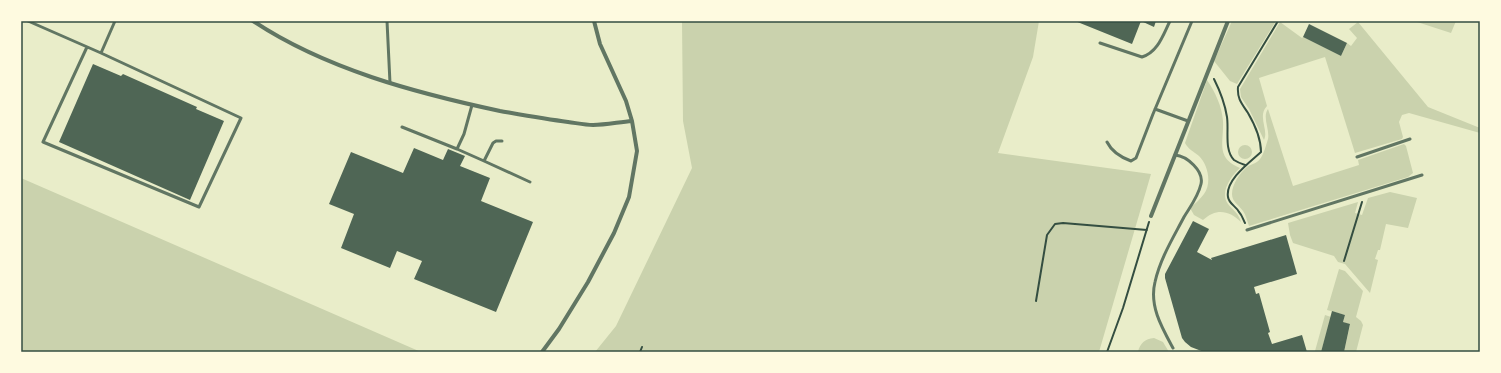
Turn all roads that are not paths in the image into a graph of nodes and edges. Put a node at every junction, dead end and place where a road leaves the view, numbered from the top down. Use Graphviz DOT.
graph roads {
  1 [pos="28,21"];
  2 [pos="115,21"];
  3 [pos="253,21"];
  4 [pos="387,21"];
  5 [pos="594,21"];
  6 [pos="1170,21"];
  7 [pos="1192,21"];
  8 [pos="1228,21"];
  9 [pos="1100,43"];
  10 [pos="87,46"];
  11 [pos="101,53"];
  12 [pos="390,83"];
  13 [pos="472,105"];
  14 [pos="1155,109"];
  15 [pos="1188,120"];
  16 [pos="632,121"];
  17 [pos="402,127"];
  18 [pos="1410,139"];
  19 [pos="502,141"];
  20 [pos="1107,142"];
  21 [pos="457,149"];
  22 [pos="1175,155"];
  23 [pos="1357,157"];
  24 [pos="484,161"];
  25 [pos="1422,175"];
  26 [pos="530,182"];
  27 [pos="1151,216"];
  28 [pos="1247,230"];
  29 [pos="1173,348"];
  30 [pos="542,352"];
  1 -- 10 [label="lane"];
  2 -- 11 [label="lane"];
  3 -- 12 [label="street"];
  4 -- 12 [label="lane"];
  5 -- 16 [label="street"];
  6 -- 9 [label="lane"];
  7 -- 14 [label="lane"];
  8 -- 15 [label="street"];
  10 -- 11 [label="lane"];
  10 -- 11 [label="lane"];
  12 -- 13 [label="street"];
  13 -- 16 [label="street"];
  13 -- 21 [label="lane"];
  14 -- 15 [label="lane"];
  14 -- 20 [label="lane"];
  15 -- 22 [label="street"];
  16 -- 30 [label="street"];
  17 -- 21 [label="lane"];
  18 -- 23 [label="lane"];
  19 -- 24 [label="lane"];
  21 -- 24 [label="lane"];
  22 -- 27 [label="street"];
  22 -- 29 [label="lane"];
  24 -- 26 [label="lane"];
  25 -- 28 [label="lane"];
}
